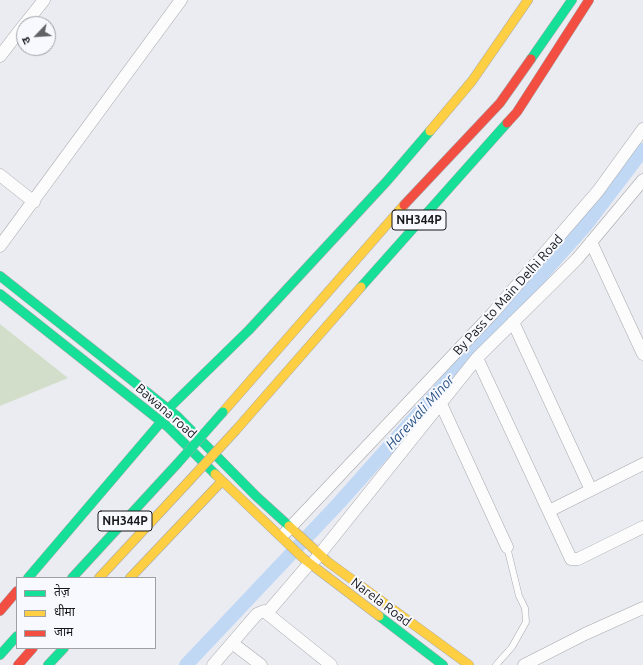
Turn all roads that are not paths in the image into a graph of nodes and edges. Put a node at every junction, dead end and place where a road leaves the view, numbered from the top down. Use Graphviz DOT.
graph roads {
  1 [pos="44,0"];
  2 [pos="181,0"];
  3 [pos="528,0"];
  4 [pos="572,0"];
  5 [pos="589,0"];
  6 [pos="31,16"];
  7 [pos="16,35"];
  8 [pos="0,56"];
  9 [pos="643,129"];
  10 [pos="0,175"];
  11 [pos="643,180"];
  12 [pos="34,202"];
  13 [pos="590,242"];
  14 [pos="0,246"];
  15 [pos="0,276"];
  16 [pos="0,294"];
  17 [pos="513,322"];
  18 [pos="643,354"];
  19 [pos="477,358"];
  20 [pos="441,404"];
  21 [pos="168,409"];
  22 [pos="161,422"];
  23 [pos="643,464"];
  24 [pos="222,481"];
  25 [pos="591,490"];
  26 [pos="549,511"];
  27 [pos="643,527"];
  28 [pos="294,530"];
  29 [pos="284,541"];
  30 [pos="507,547"];
  31 [pos="321,555"];
  32 [pos="308,563"];
  33 [pos="29,577"];
  34 [pos="73,577"];
  35 [pos="100,577"];
  36 [pos="131,577"];
  37 [pos="16,592"];
  38 [pos="643,608"];
  39 [pos="0,611"];
  40 [pos="267,612"];
  41 [pos="16,637"];
  42 [pos="232,643"];
  43 [pos="32,649"];
  44 [pos="63,649"];
  45 [pos="0,655"];
  46 [pos="18,665"];
  47 [pos="48,665"];
  48 [pos="213,665"];
  49 [pos="261,665"];
  50 [pos="331,665"];
  51 [pos="443,665"];
  52 [pos="469,665"];
  53 [pos="496,665"];
  54 [pos="524,665"];
  1 -- 6 [label="street"];
  2 -- 12 [label="street"];
  3 -- 21 [label="main road"];
  4 -- 34 [label="main road, NH344P, bridge"];
  5 -- 35 [label="main road, NH344P, bridge"];
  7 -- 8 [label="street"];
  9 -- 28 [label="street, By Pass to Main Delhi Road"];
  10 -- 12 [label="street"];
  11 -- 13 [label="street"];
  12 -- 14 [label="street"];
  13 -- 17 [label="street"];
  13 -- 18 [label="street"];
  15 -- 21 [label="main road, Bawana road"];
  16 -- 22 [label="main road, Bawana road"];
  17 -- 19 [label="street"];
  17 -- 25 [label="street"];
  19 -- 20 [label="street"];
  19 -- 26 [label="street"];
  20 -- 30 [label="street"];
  20 -- 31 [label="street"];
  21 -- 28 [label="main road, Bawana road"];
  22 -- 24 [label="main road, Bawana road"];
  22 -- 33 [label="main road"];
  23 -- 25 [label="street"];
  24 -- 29 [label="main road, Bawana road"];
  24 -- 36 [label="main road"];
  25 -- 26 [label="street"];
  26 -- 27 [label="street"];
  28 -- 29 [label="street, By Pass to Main Delhi Road"];
  28 -- 31 [label="main road, Bawana road"];
  29 -- 32 [label="main road, Bawana road"];
  30 -- 53 [label="lane"];
  31 -- 32 [label="street"];
  31 -- 52 [label="main road, Bawana road"];
  32 -- 40 [label="street"];
  32 -- 51 [label="main road, Narela Road"];
  37 -- 39 [label="main road"];
  38 -- 54 [label="street"];
  40 -- 42 [label="street"];
  40 -- 50 [label="street"];
  41 -- 45 [label="main road"];
  42 -- 48 [label="street"];
  42 -- 49 [label="street"];
  43 -- 46 [label="main road"];
  44 -- 47 [label="main road"];
}
